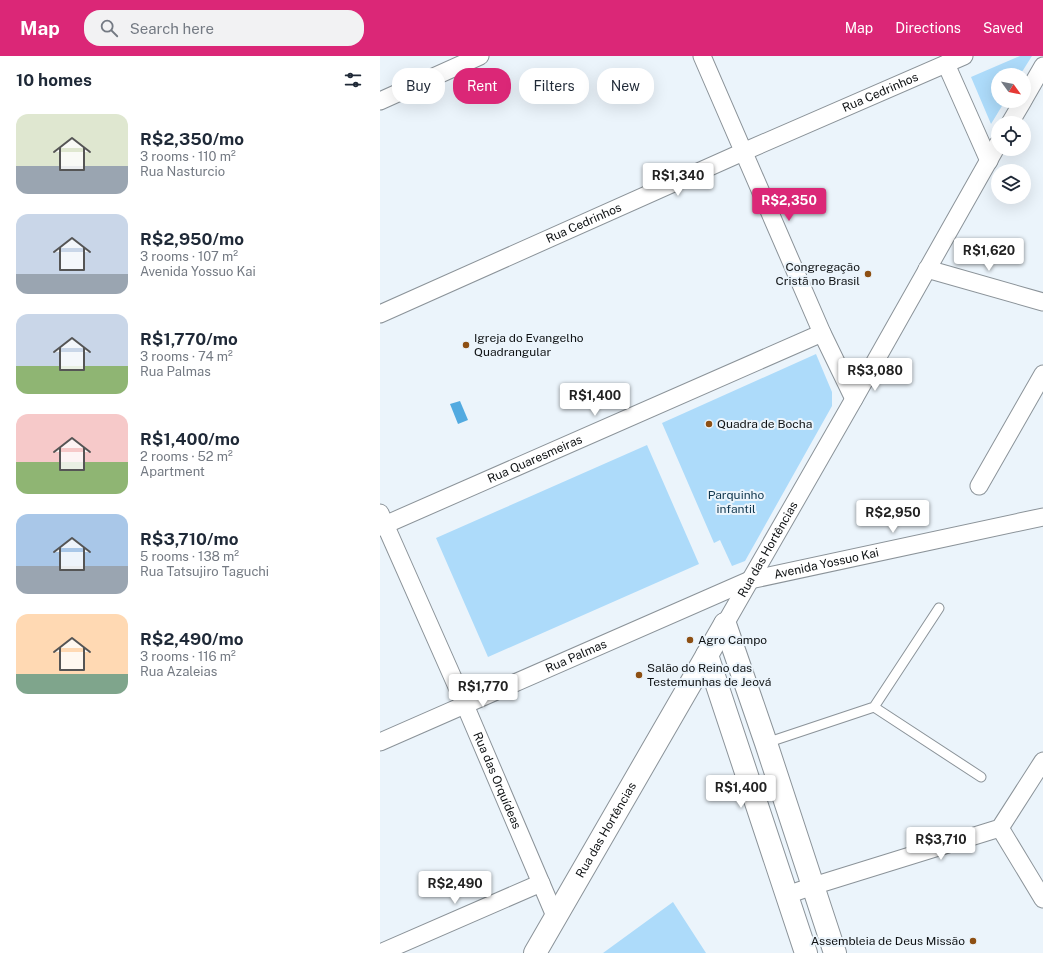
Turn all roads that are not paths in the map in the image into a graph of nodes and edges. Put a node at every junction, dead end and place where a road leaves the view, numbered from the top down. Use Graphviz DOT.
graph roads {
  1 [pos="480,56"];
  2 [pos="702,56"];
  3 [pos="964,56"];
  4 [pos="946,64"];
  5 [pos="1043,66"];
  6 [pos="1031,86"];
  7 [pos="380,101"];
  8 [pos="743,152"];
  9 [pos="992,156"];
  10 [pos="989,161"];
  11 [pos="927,270"];
  12 [pos="1043,302"];
  13 [pos="380,314"];
  14 [pos="822,333"];
  15 [pos="1043,374"];
  16 [pos="854,399"];
  17 [pos="980,486"];
  18 [pos="1043,517"];
  19 [pos="382,521"];
  20 [pos="750,580"];
  21 [pos="939,608"];
  22 [pos="725,624"];
  23 [pos="707,655"];
  24 [pos="465,704"];
  25 [pos="874,707"];
  26 [pos="380,742"];
  27 [pos="766,743"];
  28 [pos="1043,761"];
  29 [pos="980,777"];
  30 [pos="1000,828"];
  31 [pos="541,883"];
  32 [pos="813,886"];
  33 [pos="787,895"];
  34 [pos="1043,899"];
  35 [pos="555,916"];
  36 [pos="380,953"];
  37 [pos="534,953"];
  38 [pos="806,953"];
  39 [pos="834,953"];
  1 -- 7 [label="street"];
  2 -- 8 [label="street"];
  3 -- 4 [label="street, Rua Cedrinhos"];
  4 -- 8 [label="street, Rua Cedrinhos"];
  4 -- 10 [label="street"];
  5 -- 6 [label="street"];
  8 -- 13 [label="street, Rua Cedrinhos"];
  8 -- 14 [label="street"];
  9 -- 10 [label="street, Rua das Hortências"];
  10 -- 11 [label="street, Rua das Hortências"];
  11 -- 12 [label="street"];
  11 -- 16 [label="street, Rua das Hortências"];
  14 -- 16 [label="street"];
  14 -- 19 [label="street, Rua Quaresmeiras"];
  15 -- 17 [label="street"];
  16 -- 20 [label="street, Rua das Hortências"];
  18 -- 20 [label="street, Avenida Yossuo Kai"];
  19 -- 24 [label="street, Rua das Orquídeas"];
  20 -- 22 [label="street, Rua das Hortências"];
  20 -- 24 [label="street, Rua Palmas"];
  21 -- 25 [label="lane"];
  22 -- 23 [label="street, Rua das Hortências"];
  22 -- 27 [label="street"];
  23 -- 33 [label="street"];
  23 -- 35 [label="street, Rua das Hortências"];
  24 -- 26 [label="street, Rua Palmas"];
  24 -- 31 [label="street, Rua das Orquídeas"];
  25 -- 27 [label="lane"];
  25 -- 29 [label="lane"];
  27 -- 32 [label="street"];
  28 -- 30 [label="street"];
  30 -- 32 [label="street"];
  30 -- 34 [label="street"];
  31 -- 35 [label="street, Rua das Orquídeas"];
  31 -- 36 [label="street"];
  32 -- 33 [label="street"];
  32 -- 39 [label="street"];
  33 -- 38 [label="street"];
  35 -- 37 [label="street, Rua das Hortências"];
}
